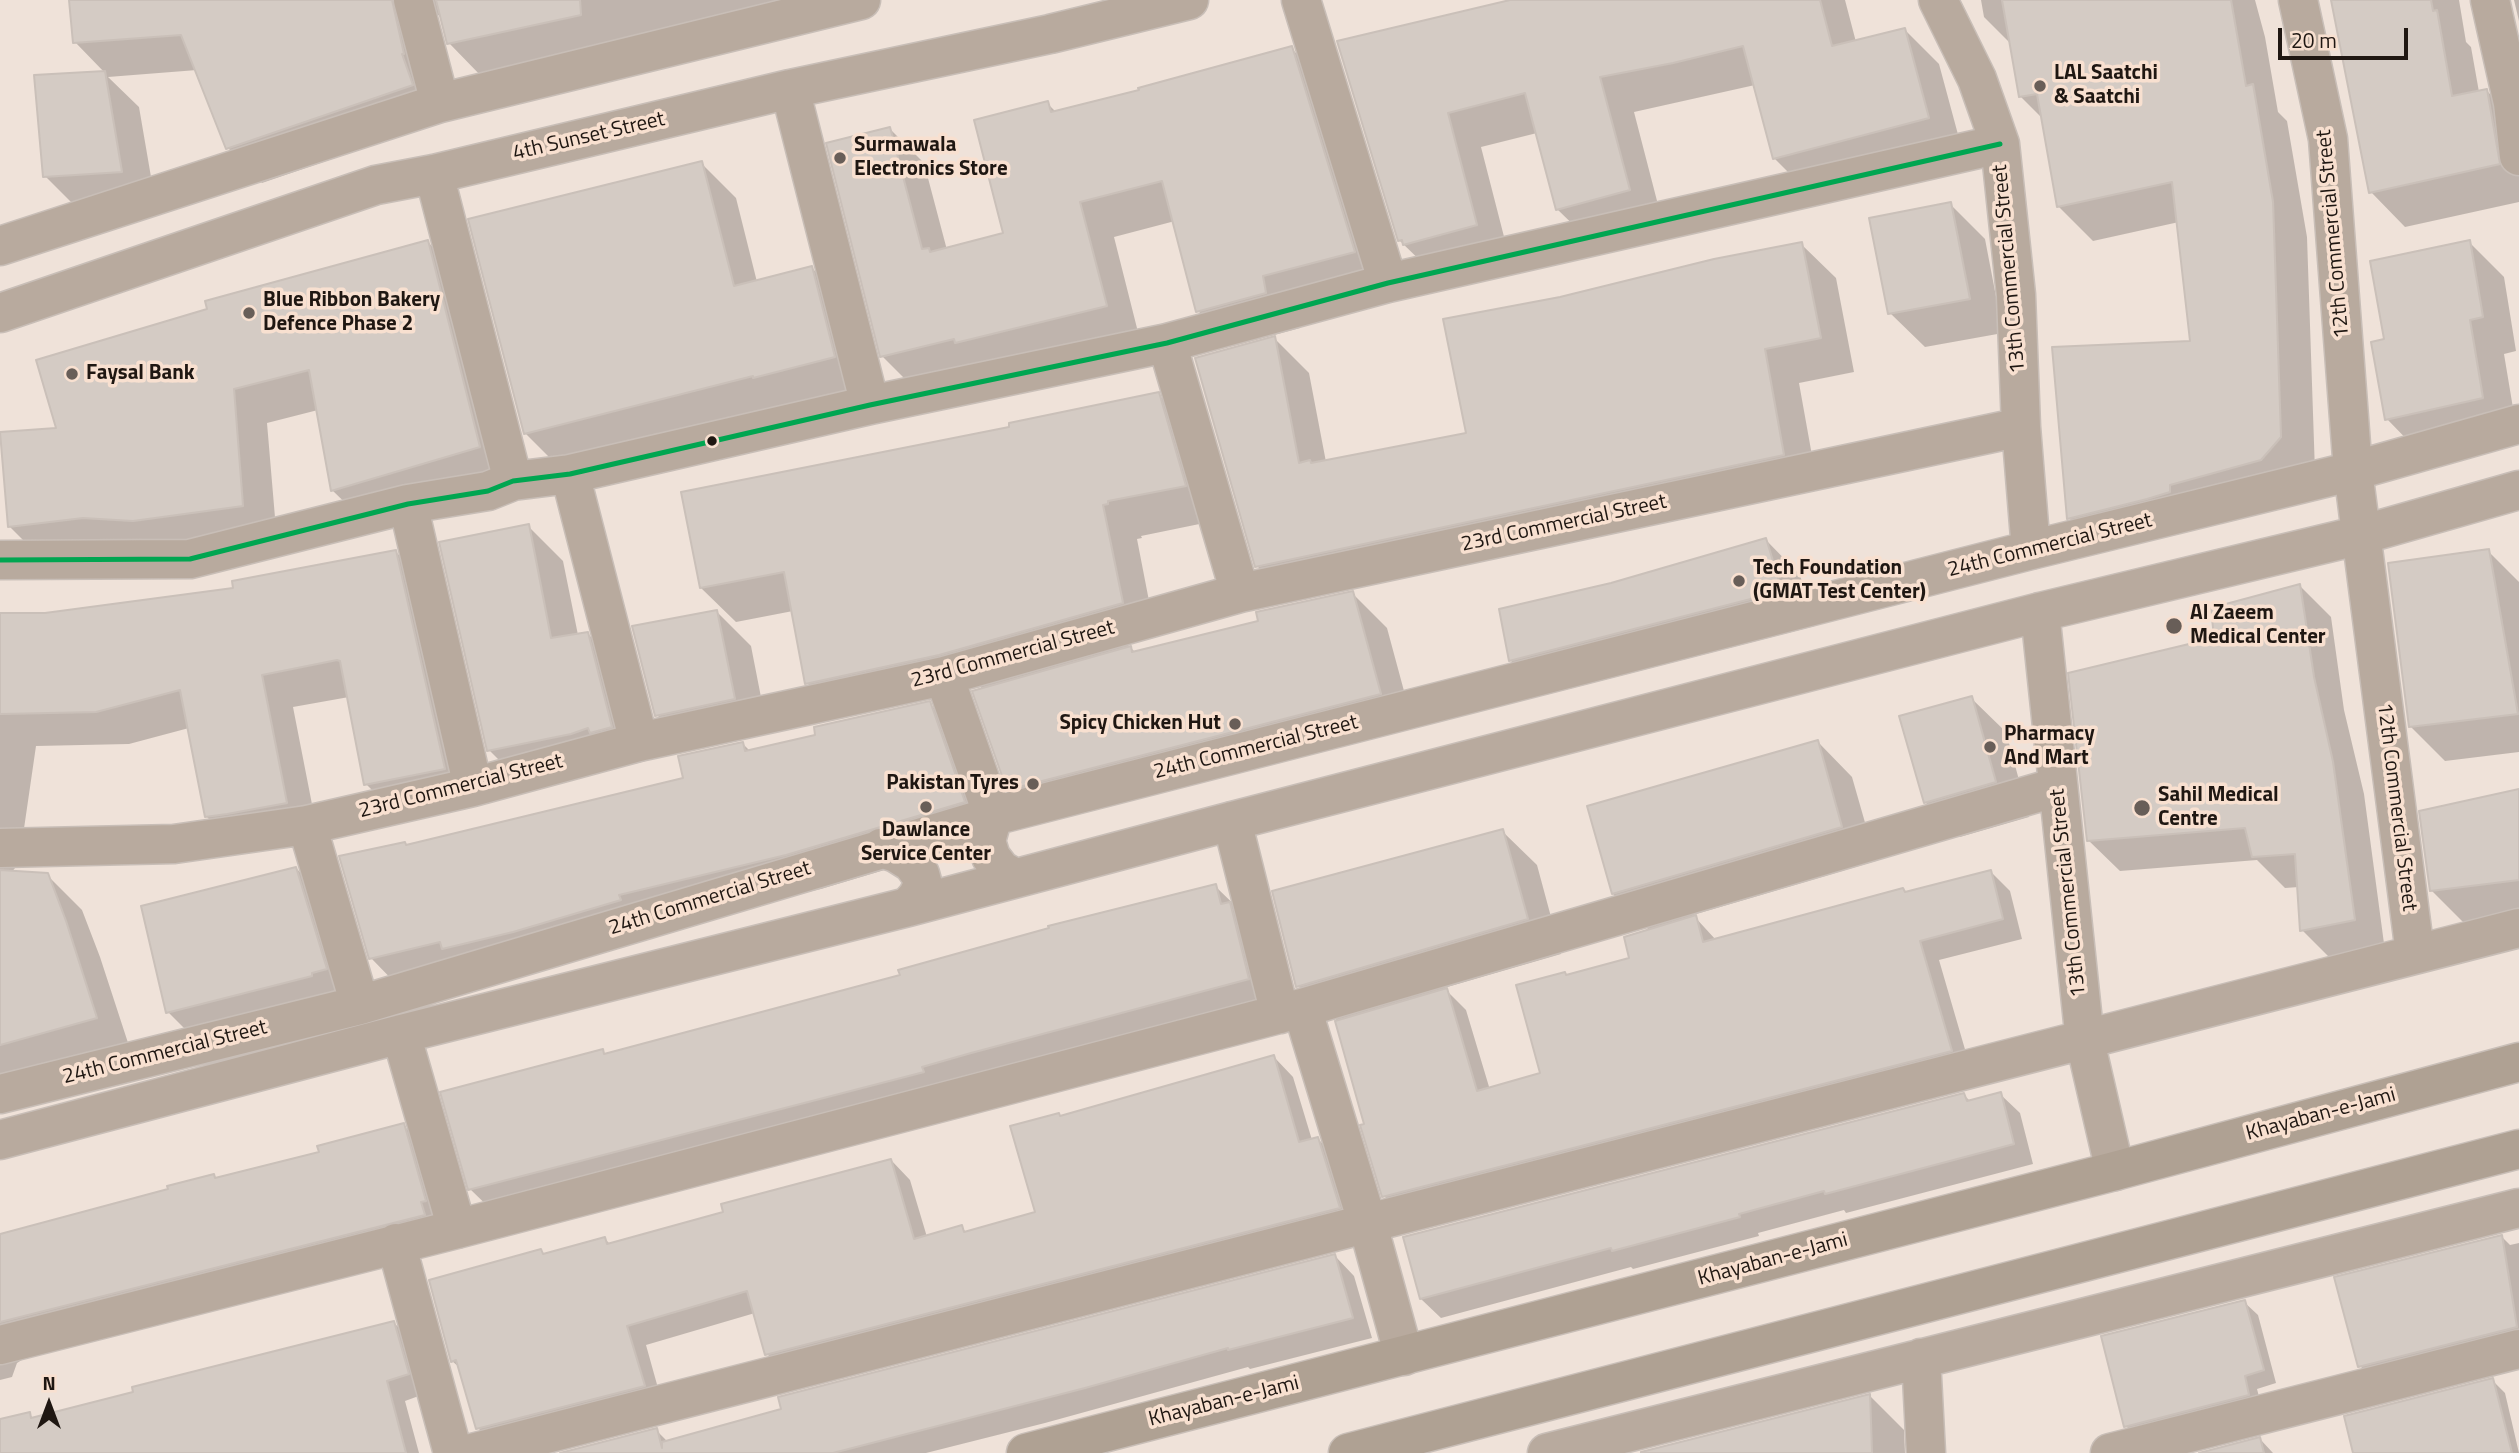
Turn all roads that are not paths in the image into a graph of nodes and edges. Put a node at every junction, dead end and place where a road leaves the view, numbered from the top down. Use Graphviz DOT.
graph roads {
  1 [pos="413,0"];
  2 [pos="861,0"];
  3 [pos="1189,0"];
  4 [pos="1301,0"];
  5 [pos="1938,0"];
  6 [pos="2298,0"];
  7 [pos="2490,0"];
  8 [pos="790,89"];
  9 [pos="440,103"];
  10 [pos="2000,144"];
  11 [pos="2519,156"];
  12 [pos="435,174"];
  13 [pos="0,246"];
  14 [pos="1388,283"];
  15 [pos="0,313"];
  16 [pos="1167,342"];
  17 [pos="870,405"];
  18 [pos="2519,424"];
  19 [pos="2021,427"];
  20 [pos="2353,471"];
  21 [pos="570,474"];
  22 [pos="513,481"];
  23 [pos="2519,490"];
  24 [pos="408,504"];
  25 [pos="2361,535"];
  26 [pos="2031,550"];
  27 [pos="0,560"];
  28 [pos="1240,593"];
  29 [pos="2040,612"];
  30 [pos="944,676"];
  31 [pos="639,742"];
  32 [pos="472,787"];
  33 [pos="2057,787"];
  34 [pos="993,816"];
  35 [pos="1232,821"];
  36 [pos="307,825"];
  37 [pos="0,848"];
  38 [pos="881,848"];
  39 [pos="1015,878"];
  40 [pos="908,907"];
  41 [pos="2519,928"];
  42 [pos="2415,953"];
  43 [pos="360,1005"];
  44 [pos="1291,1011"];
  45 [pos="401,1034"];
  46 [pos="2085,1041"];
  47 [pos="2519,1062"];
  48 [pos="0,1094"];
  49 [pos="0,1140"];
  50 [pos="2519,1149"];
  51 [pos="2115,1171"];
  52 [pos="2519,1208"];
  53 [pos="1368,1225"];
  54 [pos="457,1229"];
  55 [pos="396,1243"];
  56 [pos="0,1345"];
  57 [pos="2519,1349"];
  58 [pos="1404,1356"];
  59 [pos="1921,1358"];
  60 [pos="453,1453"];
  61 [pos="472,1453"];
  62 [pos="1026,1453"];
  63 [pos="1348,1453"];
  64 [pos="1546,1453"];
  65 [pos="1926,1453"];
  66 [pos="2109,1453"];
  1 -- 9 [label="street"];
  2 -- 9 [label="street"];
  3 -- 8 [label="street, 4th Sunset Street"];
  4 -- 14 [label="street"];
  5 -- 10 [label="street, 13th Commercial Street"];
  6 -- 20 [label="street, 12th Commercial Street"];
  7 -- 11 [label="street"];
  8 -- 12 [label="street, 4th Sunset Street"];
  8 -- 17 [label="street"];
  9 -- 13 [label="street"];
  10 -- 14 [label="street"];
  10 -- 19 [label="street, 13th Commercial Street"];
  12 -- 15 [label="street, 4th Sunset Street"];
  12 -- 22 [label="street"];
  14 -- 16 [label="street"];
  16 -- 17 [label="street"];
  16 -- 28 [label="street"];
  17 -- 21 [label="street"];
  18 -- 20 [label="street, 24th Commercial Street"];
  19 -- 26 [label="street, 13th Commercial Street"];
  19 -- 28 [label="street, 23rd Commercial Street"];
  20 -- 25 [label="street, 12th Commercial Street"];
  20 -- 26 [label="street, 24th Commercial Street"];
  21 -- 22 [label="street"];
  21 -- 31 [label="street"];
  22 -- 24 [label="street"];
  23 -- 25 [label="street, 24th Commercial Street"];
  24 -- 27 [label="street"];
  24 -- 32 [label="street"];
  25 -- 29 [label="street, 24th Commercial Street"];
  25 -- 42 [label="street, 12th Commercial Street"];
  26 -- 34 [label="street, 24th Commercial Street"];
  28 -- 30 [label="street, 23rd Commercial Street"];
  29 -- 33 [label="street, 13th Commercial Street"];
  29 -- 35 [label="street, 24th Commercial Street"];
  30 -- 31 [label="street, 23rd Commercial Street"];
  30 -- 34 [label="street"];
  31 -- 32 [label="street, 23rd Commercial Street"];
  32 -- 36 [label="street, 23rd Commercial Street"];
  33 -- 44 [label="street"];
  33 -- 46 [label="street, 13th Commercial Street"];
  34 -- 38 [label="street, 24th Commercial Street"];
  34 -- 39 [label="street"];
  35 -- 39 [label="street, 24th Commercial Street"];
  35 -- 44 [label="street"];
  36 -- 37 [label="street, 23rd Commercial Street"];
  36 -- 43 [label="street"];
  38 -- 40 [label="street"];
  38 -- 43 [label="street, 24th Commercial Street"];
  39 -- 40 [label="street, 24th Commercial Street"];
  40 -- 45 [label="street, 24th Commercial Street"];
  41 -- 42 [label="street"];
  42 -- 46 [label="street"];
  43 -- 48 [label="street, 24th Commercial Street"];
  44 -- 53 [label="street"];
  44 -- 54 [label="street"];
  45 -- 49 [label="street, 24th Commercial Street"];
  45 -- 54 [label="street"];
  46 -- 51 [label="street, 13th Commercial Street"];
  46 -- 53 [label="street"];
  47 -- 51 [label="main road, Khayaban-e-Jami"];
  50 -- 63 [label="main road"];
  51 -- 58 [label="main road, Khayaban-e-Jami"];
  52 -- 59 [label="street"];
  53 -- 58 [label="street"];
  53 -- 61 [label="street"];
  54 -- 55 [label="street"];
  55 -- 56 [label="street"];
  55 -- 60 [label="street"];
  57 -- 66 [label="street"];
  58 -- 62 [label="main road, Khayaban-e-Jami"];
  59 -- 64 [label="street"];
  59 -- 65 [label="street"];
}
